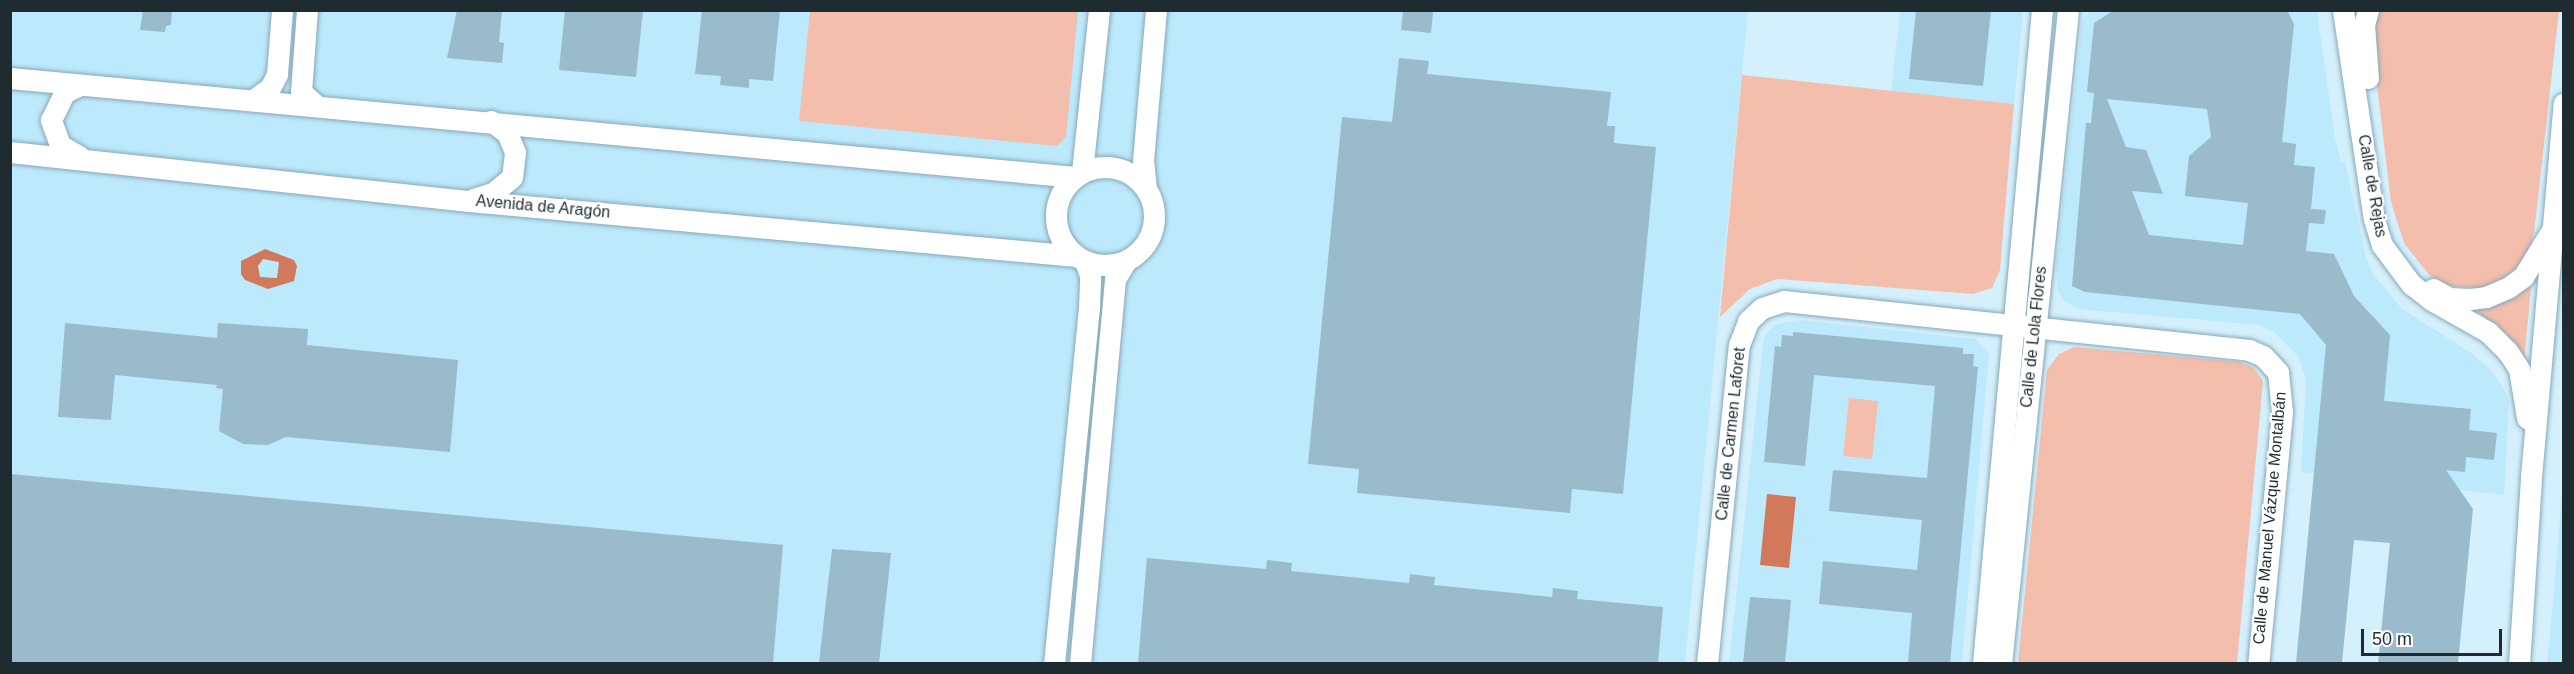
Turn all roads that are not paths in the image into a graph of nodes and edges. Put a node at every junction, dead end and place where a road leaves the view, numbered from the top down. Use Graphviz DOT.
graph roads {
  1 [pos="282,10"];
  2 [pos="306,10"];
  3 [pos="1099,10"];
  4 [pos="1156,10"];
  5 [pos="2042,10"];
  6 [pos="2068,10"];
  7 [pos="2343,10"];
  8 [pos="2368,10"];
  9 [pos="10,78"];
  10 [pos="80,85"];
  11 [pos="256,98"];
  12 [pos="2564,103"];
  13 [pos="315,104"];
  14 [pos="491,121"];
  15 [pos="10,152"];
  16 [pos="82,158"];
  17 [pos="1078,175"];
  18 [pos="1146,188"];
  19 [pos="469,201"];
  20 [pos="2553,227"];
  21 [pos="1081,259"];
  22 [pos="1126,261"];
  23 [pos="2025,328"];
  24 [pos="2531,477"];
  25 [pos="1054,663"];
  26 [pos="1080,663"];
  27 [pos="1707,663"];
  28 [pos="1983,663"];
  29 [pos="2001,663"];
  30 [pos="2258,663"];
  31 [pos="2519,663"];
  1 -- 11 [label="street"];
  2 -- 13 [label="street"];
  3 -- 17 [label="street"];
  4 -- 18 [label="street"];
  5 -- 23 [label="street, Calle de Lola Flores"];
  6 -- 23 [label="street, Calle de Lola Flores"];
  7 -- 24 [label="street, Calle de Rejas"];
  8 -- 20 [label="street, Calle de Rejas"];
  9 -- 10 [label="street"];
  10 -- 11 [label="street"];
  10 -- 16 [label="street"];
  11 -- 13 [label="street"];
  12 -- 20 [label="street, Calle de Rejas"];
  13 -- 14 [label="street"];
  14 -- 17 [label="street"];
  14 -- 19 [label="street"];
  15 -- 16 [label="street, Avenida de Aragón"];
  16 -- 19 [label="street, Avenida de Aragón"];
  17 -- 18 [label="street"];
  17 -- 21 [label="street"];
  18 -- 22 [label="street"];
  19 -- 21 [label="street, Avenida de Aragón"];
  20 -- 24 [label="street, Calle de Rejas"];
  21 -- 22 [label="street"];
  21 -- 25 [label="street"];
  22 -- 26 [label="street"];
  23 -- 27 [label="street, Calle de Carmen Laforet"];
  23 -- 28 [label="street, Calle de Lola Flores"];
  23 -- 29 [label="street, Calle de Lola Flores"];
  23 -- 30 [label="street, Calle de Manuel Vázque Montalbán"];
  24 -- 31 [label="street, Calle de Rejas"];
}
